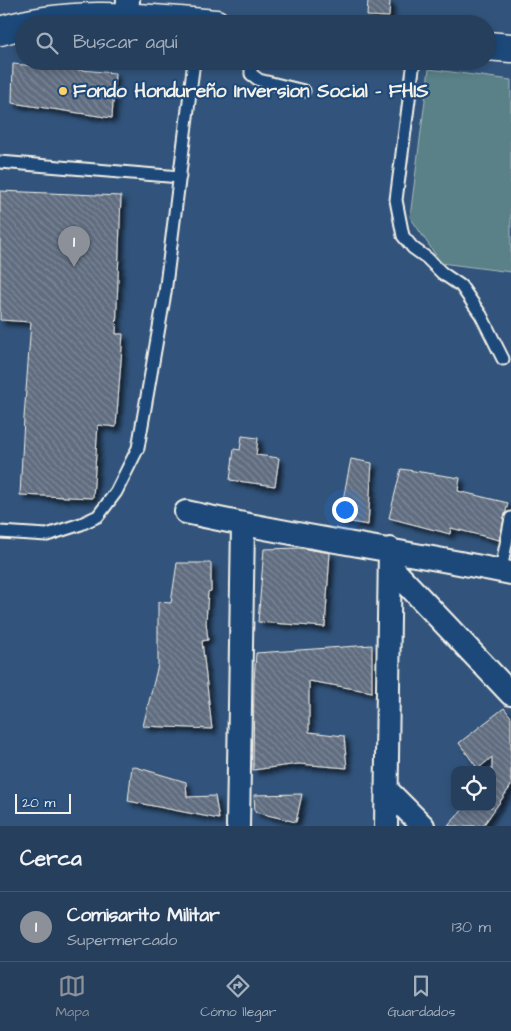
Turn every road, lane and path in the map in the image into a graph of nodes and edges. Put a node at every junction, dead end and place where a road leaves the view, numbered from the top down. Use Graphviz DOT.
graph roads {
  1 [pos="128,8"];
  2 [pos="81,15"];
  3 [pos="164,15"];
  4 [pos="15,26"];
  5 [pos="0,31"];
  6 [pos="496,47"];
  7 [pos="511,48"];
  8 [pos="193,70"];
  9 [pos="251,70"];
  10 [pos="413,70"];
  11 [pos="304,91"];
  12 [pos="0,162"];
  13 [pos="180,177"];
  14 [pos="503,359"];
  15 [pos="186,512"];
  16 [pos="511,518"];
  17 [pos="243,525"];
  18 [pos="0,532"];
  19 [pos="390,558"];
  20 [pos="506,572"];
  21 [pos="511,694"];
  22 [pos="386,790"];
  23 [pos="238,826"];
  24 [pos="386,826"];
  25 [pos="423,826"];
  1 -- 2 [label="main road"];
  1 -- 3 [label="main road"];
  4 -- 5 [label="main road"];
  6 -- 7 [label="main road"];
  8 -- 13 [label="lane"];
  9 -- 11 [label="lane"];
  10 -- 14 [label="lane"];
  12 -- 13 [label="lane"];
  13 -- 18 [label="lane"];
  15 -- 17 [label="street"];
  16 -- 20 [label="lane"];
  17 -- 19 [label="street"];
  17 -- 23 [label="street"];
  19 -- 20 [label="street"];
  19 -- 21 [label="street"];
  19 -- 22 [label="street"];
  22 -- 24 [label="street"];
  22 -- 25 [label="street"];
}
